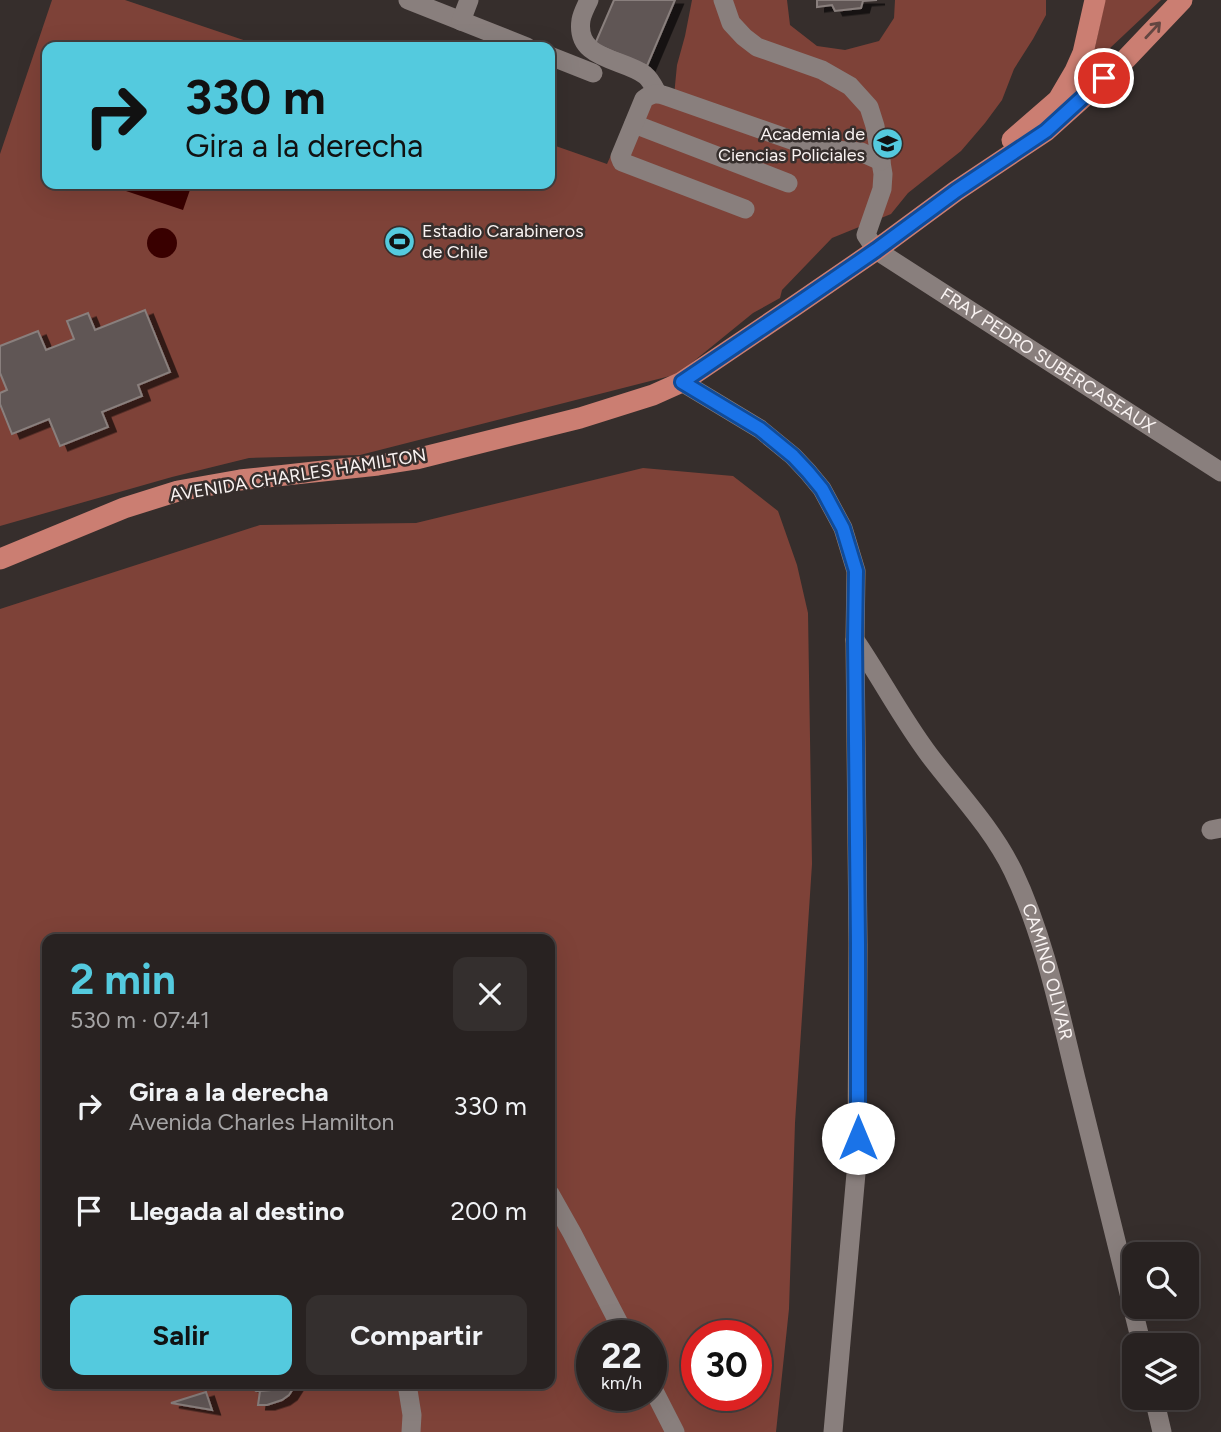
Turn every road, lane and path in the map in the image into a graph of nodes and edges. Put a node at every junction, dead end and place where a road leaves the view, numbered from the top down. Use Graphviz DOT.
graph roads {
  1 [pos="408,0"];
  2 [pos="469,0"];
  3 [pos="589,0"];
  4 [pos="723,0"];
  5 [pos="1095,0"];
  6 [pos="1182,0"];
  7 [pos="461,21"];
  8 [pos="514,42"];
  9 [pos="555,58"];
  10 [pos="593,73"];
  11 [pos="657,93"];
  12 [pos="634,124"];
  13 [pos="881,161"];
  14 [pos="788,183"];
  15 [pos="956,191"];
  16 [pos="745,209"];
  17 [pos="876,250"];
  18 [pos="682,382"];
  19 [pos="1221,472"];
  20 [pos="0,559"];
  21 [pos="855,640"];
  22 [pos="555,1203"];
  23 [pos="617,1320"];
  24 [pos="1139,1333"];
  25 [pos="408,1389"];
  26 [pos="1157,1410"];
  27 [pos="664,1411"];
  28 [pos="411,1432"];
  29 [pos="675,1432"];
  30 [pos="833,1432"];
  31 [pos="1163,1432"];
  1 -- 7 [label="street"];
  2 -- 7 [label="street"];
  3 -- 11 [label="street"];
  4 -- 13 [label="street"];
  5 -- 15 [label="main road, AVENIDA CHARLES HAMILTON"];
  15 -- 6 [label="main road, AVENIDA CHARLES HAMILTON, one-way"];
  7 -- 8 [label="street"];
  9 -- 10 [label="street"];
  11 -- 12 [label="street"];
  11 -- 13 [label="street"];
  12 -- 14 [label="street"];
  12 -- 16 [label="street"];
  13 -- 17 [label="street"];
  15 -- 17 [label="main road, AVENIDA CHARLES HAMILTON"];
  17 -- 18 [label="main road, AVENIDA CHARLES HAMILTON"];
  17 -- 19 [label="street, FRAY PEDRO SUBERCASEAUX"];
  18 -- 20 [label="main road, AVENIDA CHARLES HAMILTON"];
  18 -- 21 [label="street"];
  21 -- 24 [label="street, CAMINO OLIVAR"];
  21 -- 30 [label="street"];
  22 -- 23 [label="street"];
  25 -- 28 [label="street"];
  26 -- 31 [label="street"];
  27 -- 29 [label="street"];
}
